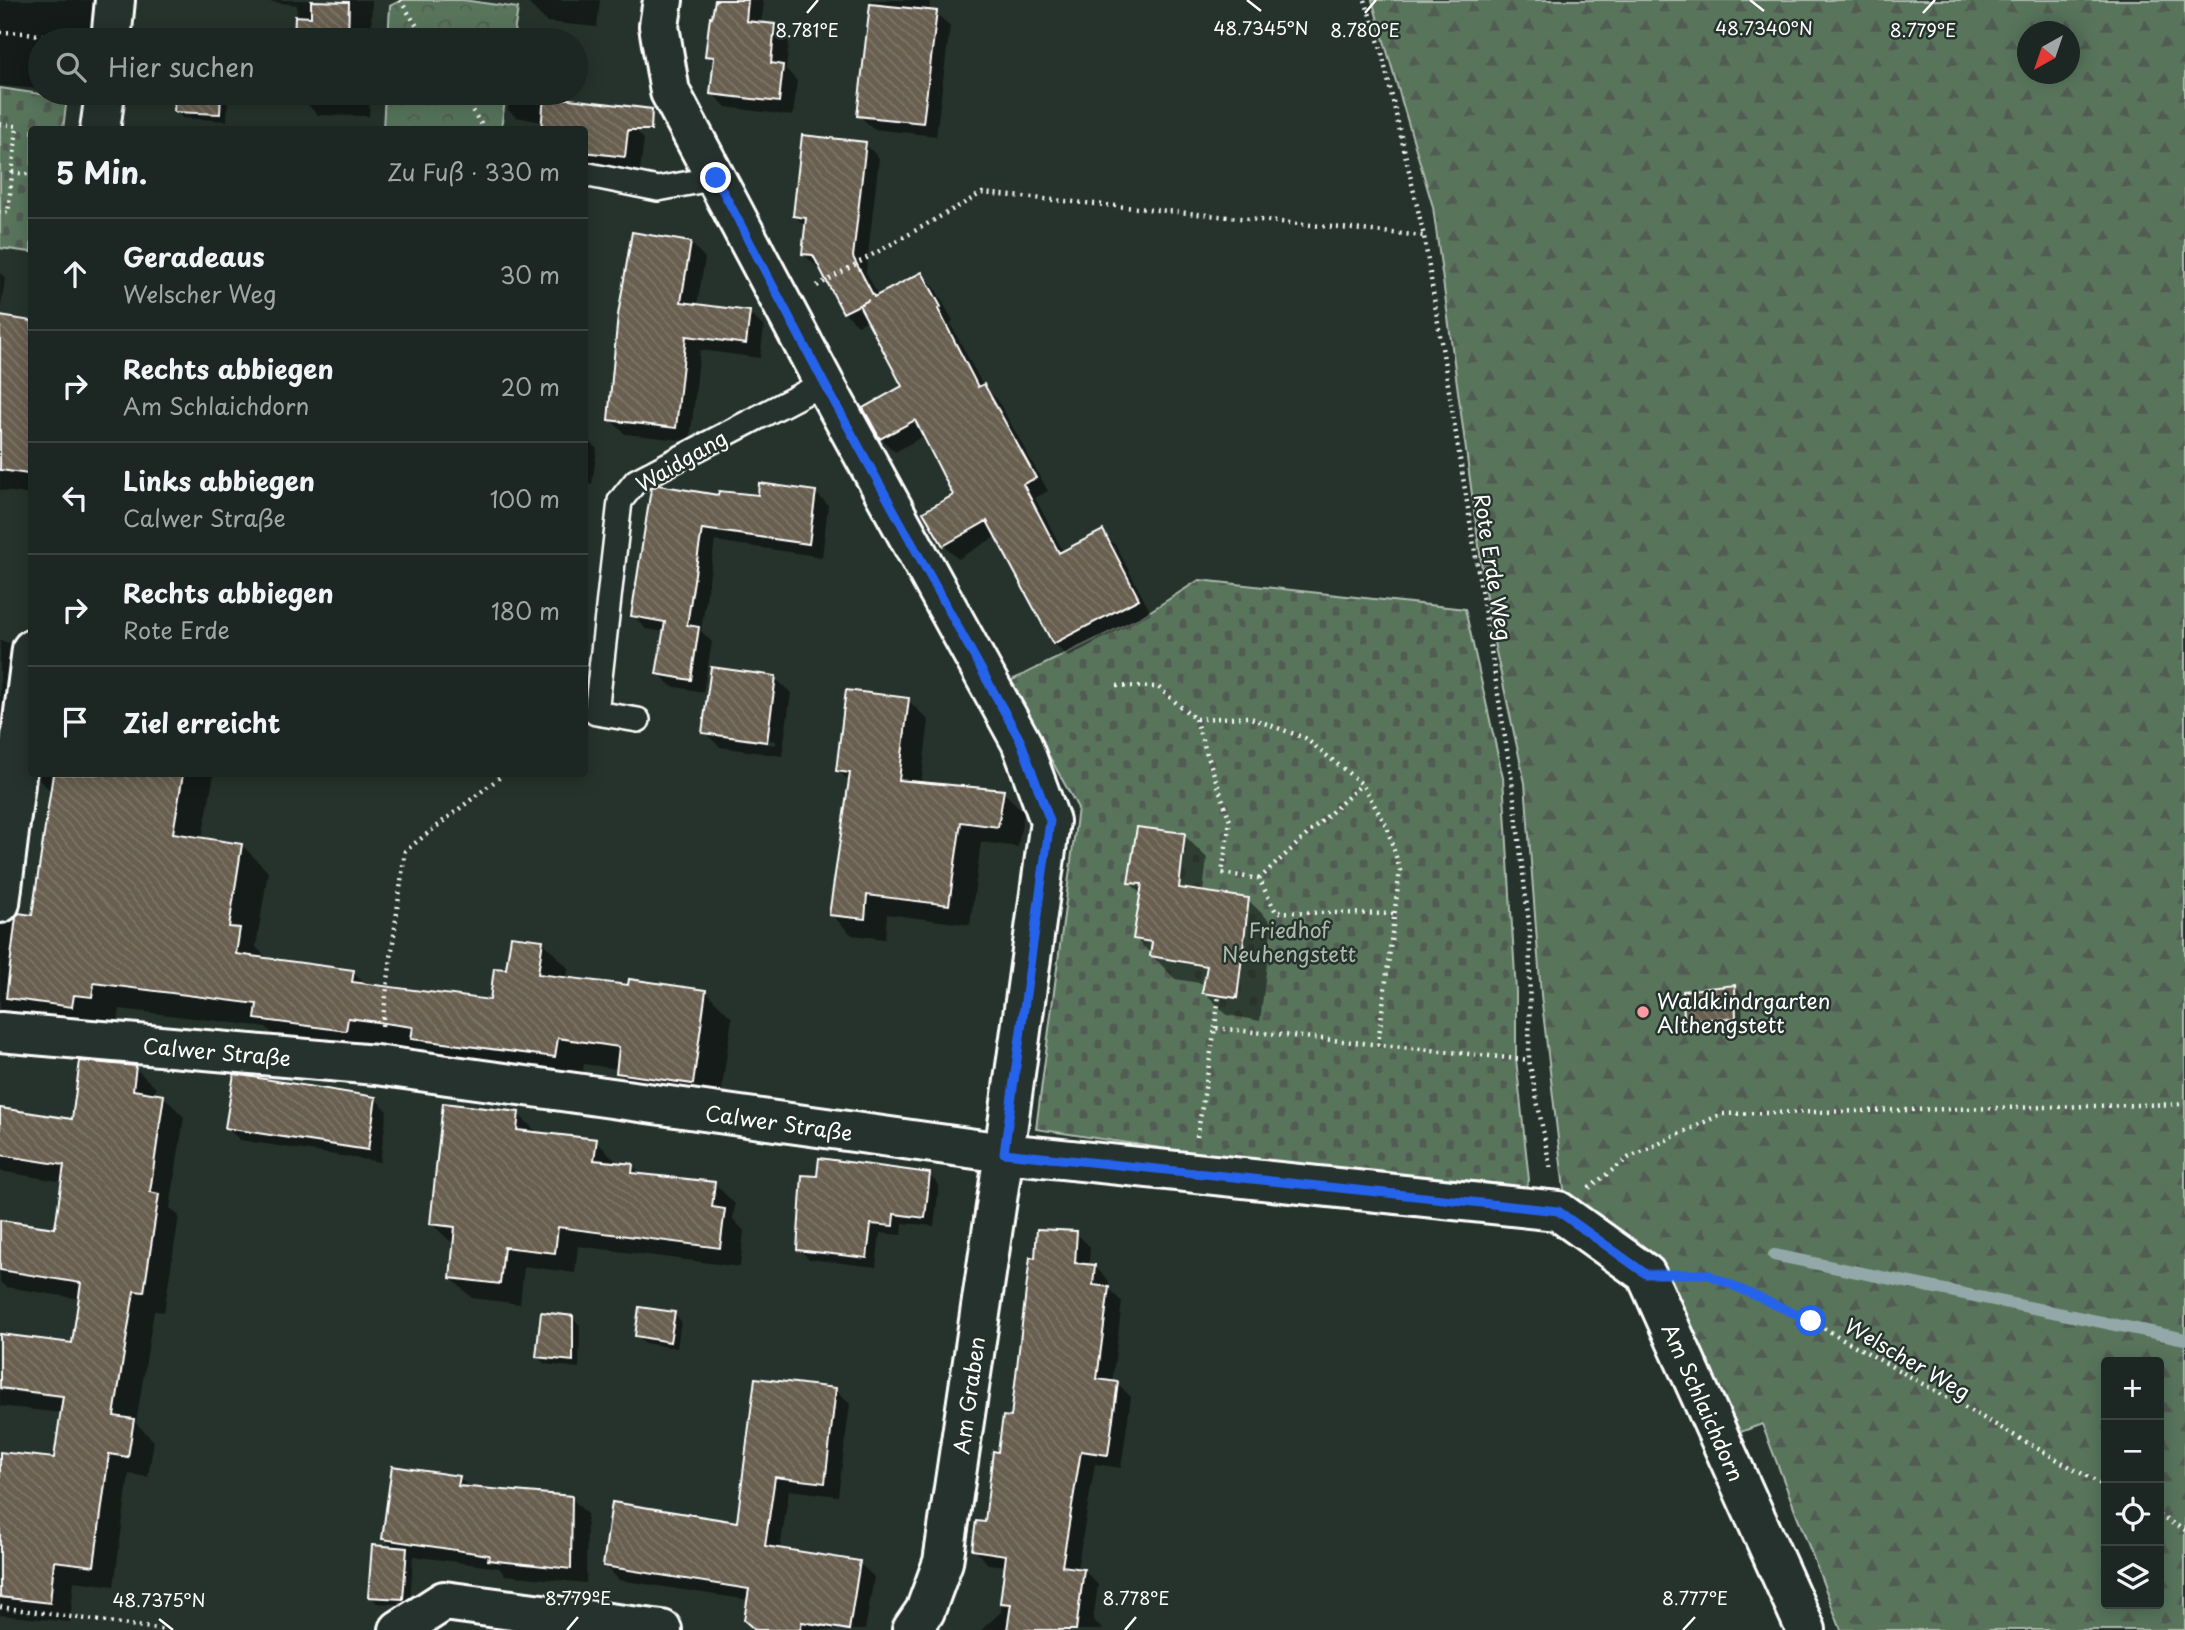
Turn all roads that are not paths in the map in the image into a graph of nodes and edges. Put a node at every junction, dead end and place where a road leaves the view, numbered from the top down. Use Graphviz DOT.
graph roads {
  1 [pos="115,0"];
  2 [pos="663,0"];
  3 [pos="112,28"];
  4 [pos="103,105"];
  5 [pos="101,126"];
  6 [pos="588,175"];
  7 [pos="716,178"];
  8 [pos="824,383"];
  9 [pos="28,681"];
  10 [pos="590,712"];
  11 [pos="638,720"];
  12 [pos="0,903"];
  13 [pos="0,1032"];
  14 [pos="1004,1153"];
  15 [pos="1646,1274"];
  16 [pos="399,1630"];
  17 [pos="662,1630"];
  18 [pos="912,1630"];
  19 [pos="1806,1630"];
  1 -- 3 [label="street"];
  2 -- 7 [label="street, Am Graben"];
  4 -- 5 [label="street"];
  6 -- 7 [label="lane"];
  7 -- 8 [label="street, Am Graben"];
  8 -- 10 [label="lane, Waidgang"];
  8 -- 14 [label="street, Am Graben"];
  9 -- 12 [label="street"];
  10 -- 11 [label="lane, Waidgang"];
  13 -- 14 [label="street, Calwer Straße"];
  14 -- 15 [label="street, Calwer Straße"];
  14 -- 18 [label="street, Am Graben"];
  15 -- 19 [label="street, Am Schlaichdorn"];
  16 -- 17 [label="street"];
}
